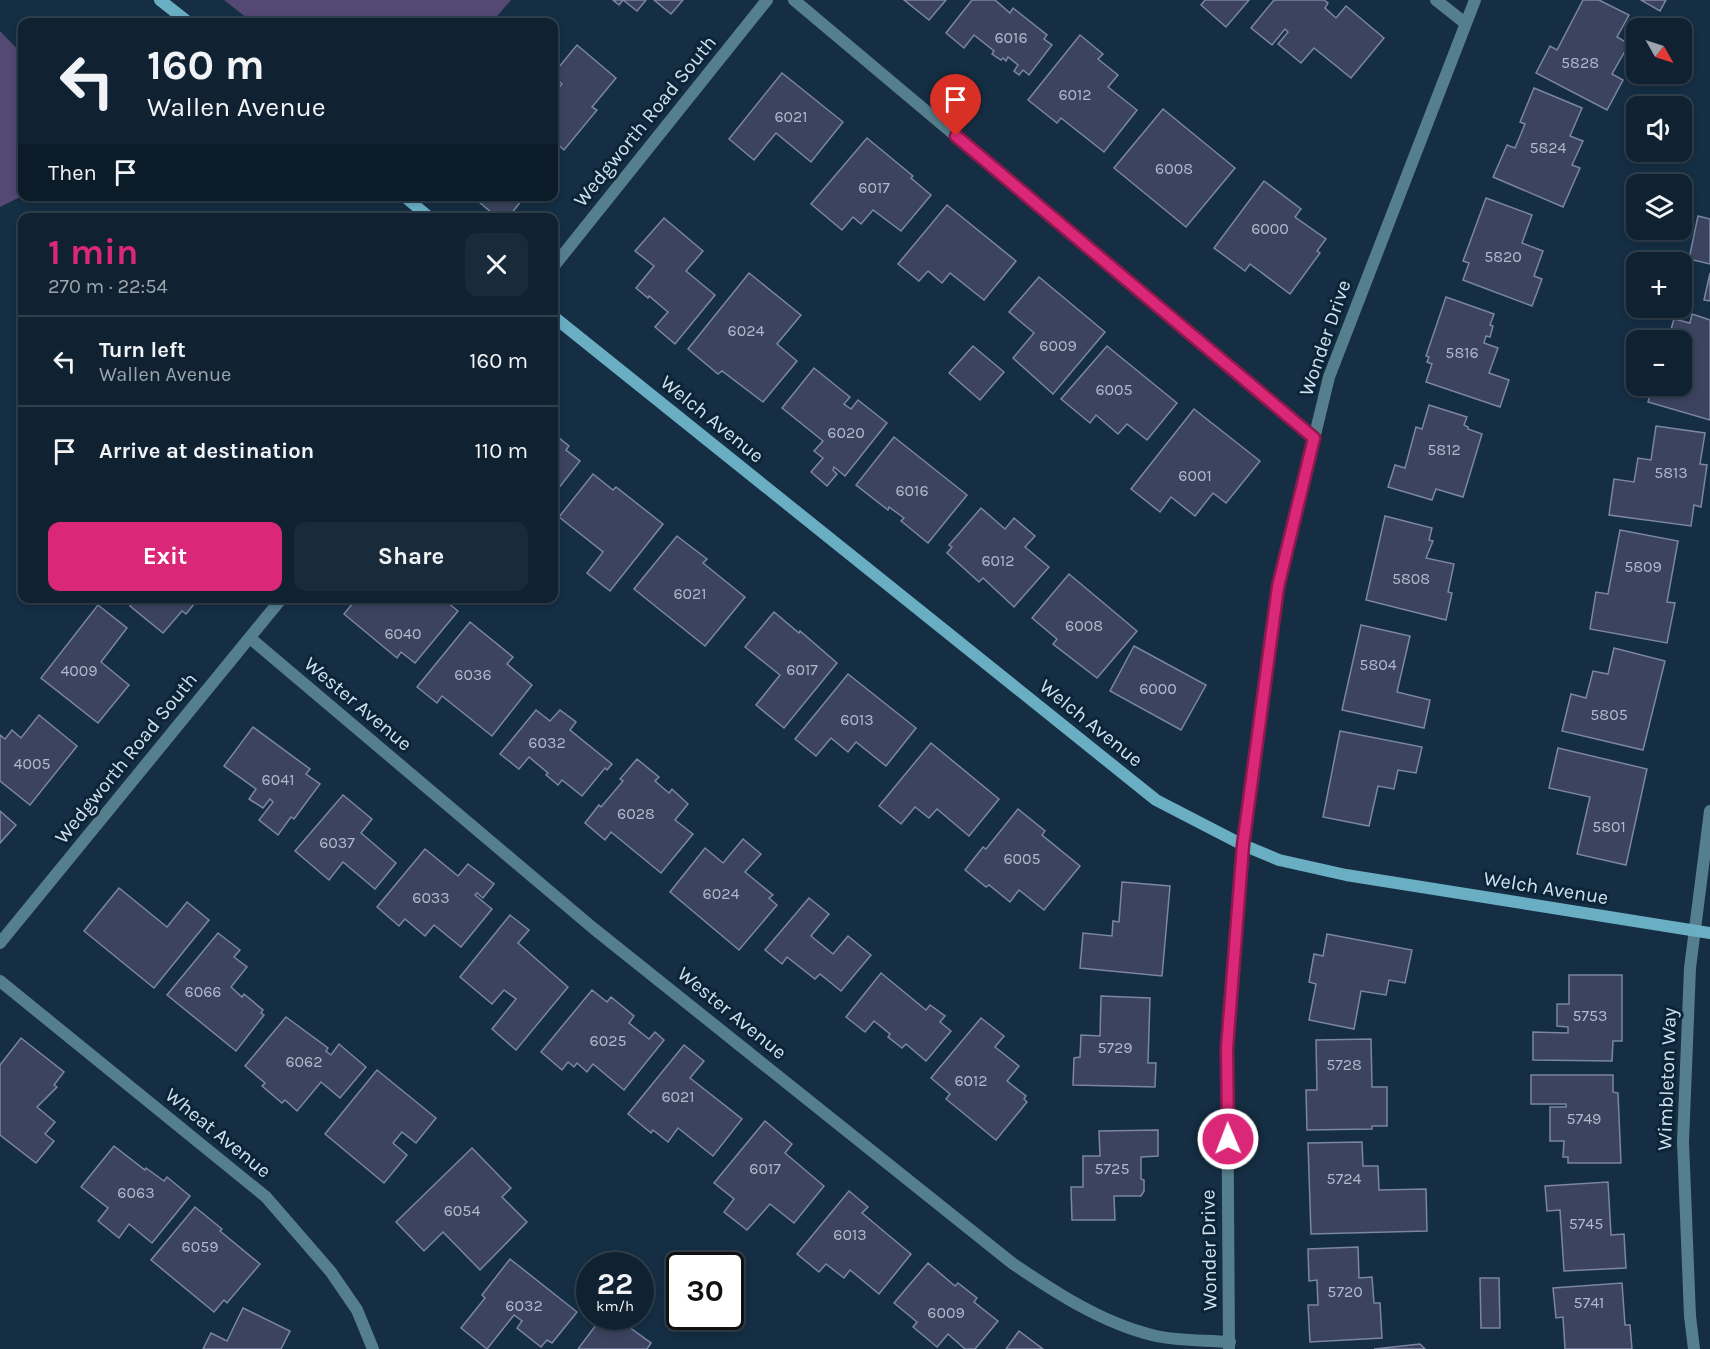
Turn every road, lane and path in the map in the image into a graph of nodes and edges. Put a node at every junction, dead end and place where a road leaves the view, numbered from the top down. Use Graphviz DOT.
graph roads {
  1 [pos="160,0"];
  2 [pos="767,0"];
  3 [pos="794,0"];
  4 [pos="1436,0"];
  5 [pos="1475,0"];
  6 [pos="183,18"];
  7 [pos="1465,23"];
  8 [pos="410,201"];
  9 [pos="424,213"];
  10 [pos="558,261"];
  11 [pos="558,320"];
  12 [pos="1314,438"];
  13 [pos="278,603"];
  14 [pos="250,638"];
  15 [pos="1710,811"];
  16 [pos="1243,845"];
  17 [pos="1694,931"];
  18 [pos="1710,933"];
  19 [pos="0,943"];
  20 [pos="0,981"];
  21 [pos="1230,1346"];
  22 [pos="373,1349"];
  23 [pos="1694,1349"];
  1 -- 6 [label="street"];
  2 -- 10 [label="street, Wedgworth Road South"];
  3 -- 12 [label="street"];
  4 -- 7 [label="street"];
  5 -- 7 [label="street, Wonder Drive"];
  7 -- 12 [label="street, Wonder Drive"];
  8 -- 9 [label="street"];
  11 -- 16 [label="street, Welch Avenue"];
  12 -- 16 [label="street, Wonder Drive"];
  13 -- 14 [label="street, Wedgworth Road South"];
  14 -- 19 [label="street, Wedgworth Road South"];
  14 -- 21 [label="street, Wester Avenue"];
  15 -- 17 [label="street, Wimbleton Way"];
  16 -- 17 [label="street, Welch Avenue"];
  16 -- 21 [label="street, Wonder Drive"];
  17 -- 18 [label="street, Welch Avenue"];
  17 -- 23 [label="street, Wimbleton Way"];
  20 -- 22 [label="street, Wheat Avenue"];
}
